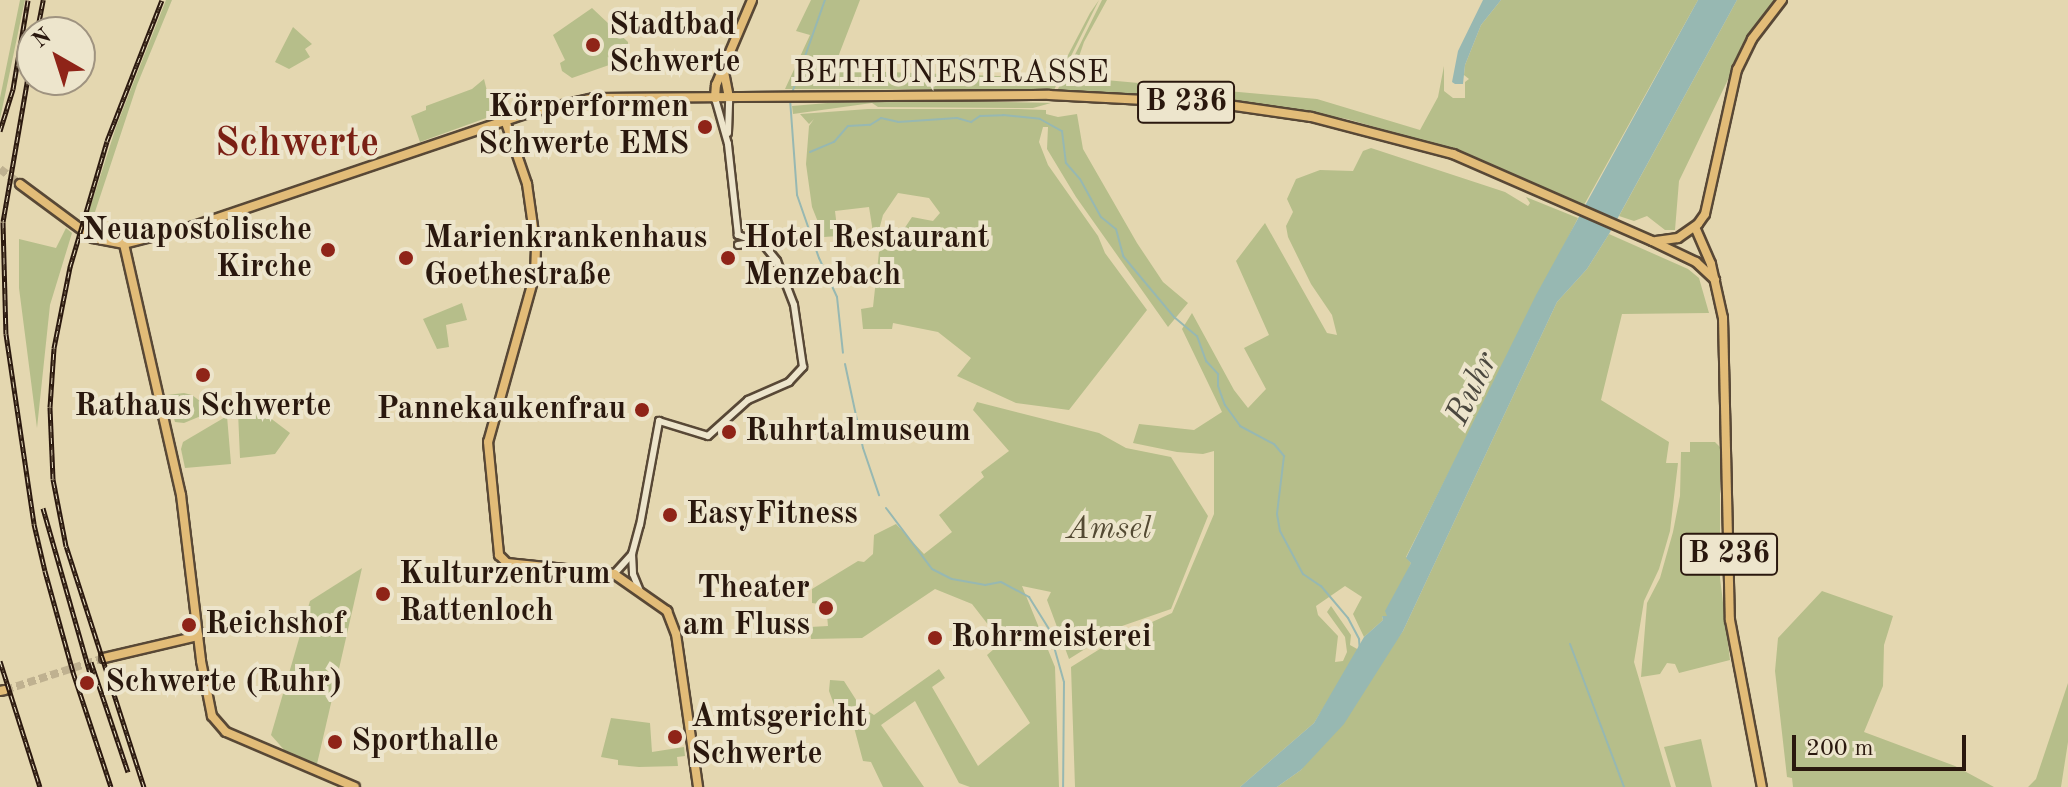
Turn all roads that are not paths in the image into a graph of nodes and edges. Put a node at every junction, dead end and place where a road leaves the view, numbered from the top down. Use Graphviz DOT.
graph roads {
  1 [pos="752,0"];
  2 [pos="1782,0"];
  3 [pos="724,71"];
  4 [pos="729,97"];
  5 [pos="715,98"];
  6 [pos="505,120"];
  7 [pos="728,144"];
  8 [pos="20,184"];
  9 [pos="1695,227"];
  10 [pos="1652,241"];
  11 [pos="759,242"];
  12 [pos="124,244"];
  13 [pos="738,245"];
  14 [pos="1715,280"];
  15 [pos="632,554"];
  16 [pos="614,574"];
  17 [pos="640,591"];
  18 [pos="198,636"];
  19 [pos="104,658"];
  20 [pos="355,787"];
  21 [pos="698,787"];
  22 [pos="1762,787"];
  1 -- 3 [label="main road"];
  2 -- 9 [label="main road"];
  3 -- 4 [label="main road"];
  3 -- 5 [label="main road"];
  4 -- 5 [label="main road, BETHUNESTRASSE / B 236"];
  4 -- 7 [label="street"];
  4 -- 10 [label="main road, BETHUNESTRASSE / B 236"];
  5 -- 6 [label="main road, BETHUNESTRASSE / B 236"];
  5 -- 7 [label="street"];
  6 -- 12 [label="main road, B 236"];
  6 -- 16 [label="main road"];
  7 -- 11 [label="street"];
  8 -- 12 [label="main road"];
  9 -- 10 [label="main road"];
  9 -- 14 [label="main road, B 236"];
  10 -- 14 [label="main road, BETHUNESTRASSE / B 236"];
  11 -- 13 [label="street"];
  11 -- 15 [label="street"];
  12 -- 18 [label="main road"];
  14 -- 22 [label="main road, B 236"];
  15 -- 16 [label="street"];
  15 -- 17 [label="street"];
  16 -- 17 [label="main road"];
  17 -- 21 [label="main road"];
  18 -- 19 [label="main road"];
  18 -- 20 [label="main road"];
}
